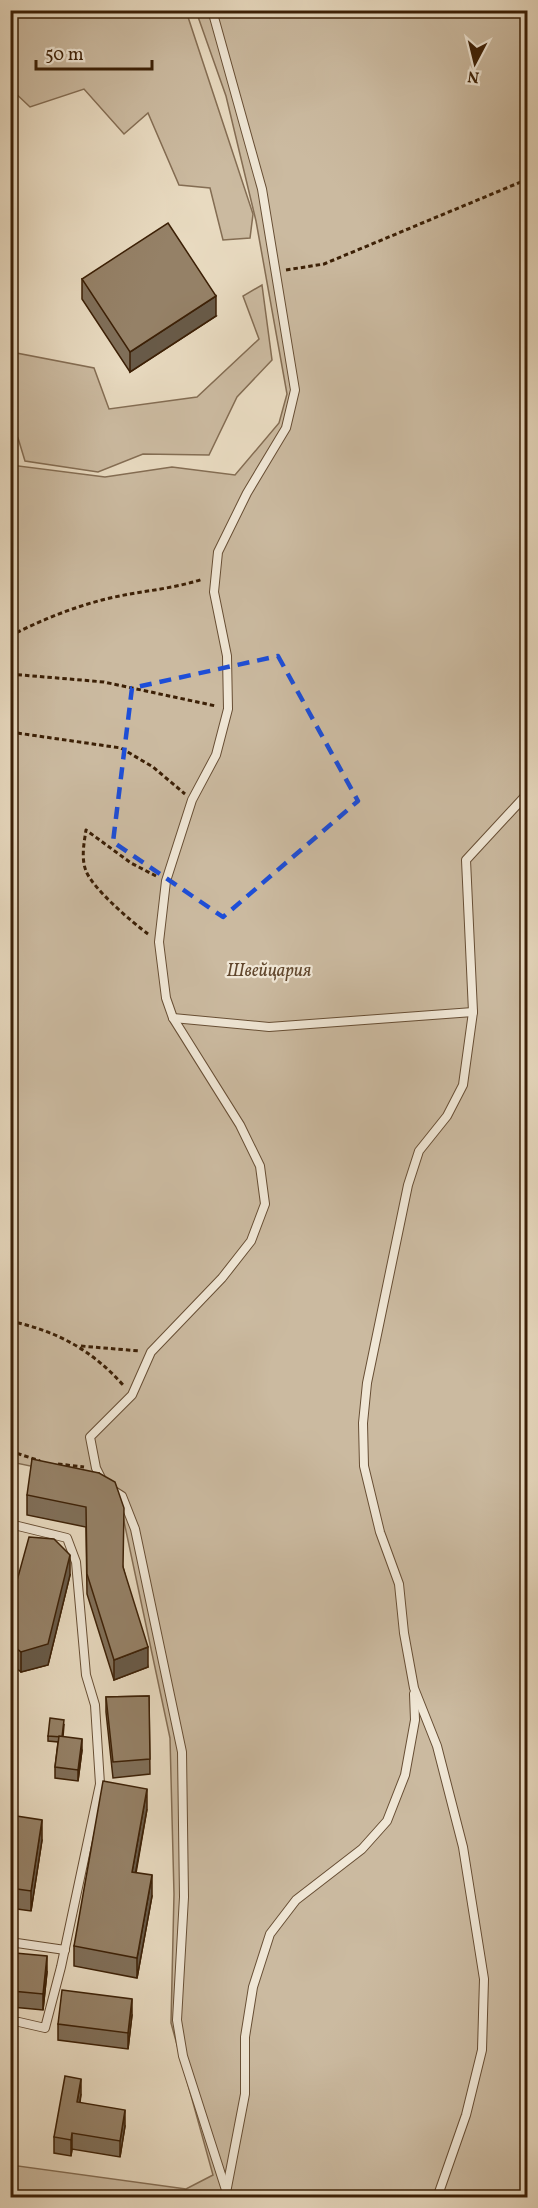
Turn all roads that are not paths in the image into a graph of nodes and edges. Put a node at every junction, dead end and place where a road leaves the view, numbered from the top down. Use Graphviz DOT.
graph roads {
  1 [pos="212,10"];
  2 [pos="528,793"];
  3 [pos="474,1012"];
  4 [pos="173,1018"];
  5 [pos="10,1524"];
  6 [pos="414,1689"];
  7 [pos="10,1942"];
  8 [pos="65,1950"];
  9 [pos="19,2022"];
  10 [pos="226,2194"];
  11 [pos="437,2198"];
  1 -- 4 [label="lane"];
  2 -- 3 [label="lane"];
  3 -- 4 [label="lane"];
  3 -- 6 [label="lane"];
  4 -- 10 [label="lane"];
  5 -- 8 [label="lane"];
  6 -- 10 [label="lane"];
  6 -- 11 [label="lane"];
  7 -- 8 [label="lane"];
  8 -- 9 [label="lane"];
}
